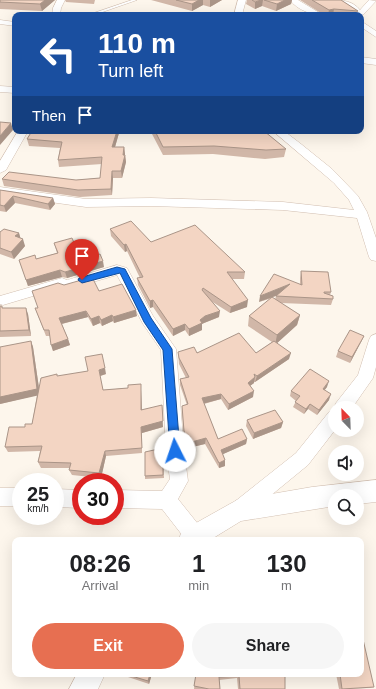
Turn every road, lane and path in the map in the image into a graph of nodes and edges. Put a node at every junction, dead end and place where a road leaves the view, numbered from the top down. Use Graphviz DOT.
graph roads {
  1 [pos="61,0"];
  2 [pos="135,0"];
  3 [pos="242,0"];
  4 [pos="294,0"];
  5 [pos="336,0"];
  6 [pos="358,0"];
  7 [pos="373,0"];
  8 [pos="350,4"];
  9 [pos="56,12"];
  10 [pos="103,12"];
  11 [pos="239,12"];
  12 [pos="313,12"];
  13 [pos="358,12"];
  14 [pos="363,12"];
  15 [pos="0,22"];
  16 [pos="12,24"];
  17 [pos="364,25"];
  18 [pos="376,35"];
  19 [pos="364,60"];
  20 [pos="376,62"];
  21 [pos="0,89"];
  22 [pos="12,90"];
  23 [pos="21,134"];
  24 [pos="282,134"];
  25 [pos="0,170"];
  26 [pos="0,191"];
  27 [pos="376,219"];
  28 [pos="363,221"];
  29 [pos="376,257"];
  30 [pos="3,300"];
  31 [pos="376,340"];
  32 [pos="347,401"];
  33 [pos="328,426"];
  34 [pos="376,491"];
  35 [pos="0,497"];
  36 [pos="12,497"];
  37 [pos="124,499"];
  38 [pos="167,500"];
  39 [pos="237,511"];
  40 [pos="191,537"];
  41 [pos="194,537"];
  42 [pos="90,677"];
  43 [pos="83,689"];
  1 -- 9 [label="street"];
  2 -- 10 [label="lane"];
  3 -- 11 [label="street"];
  4 -- 12 [label="street"];
  5 -- 8 [label="street"];
  6 -- 8 [label="street"];
  7 -- 14 [label="street"];
  8 -- 13 [label="street"];
  15 -- 16 [label="street"];
  17 -- 18 [label="street"];
  19 -- 20 [label="street"];
  21 -- 22 [label="street"];
  23 -- 25 [label="street"];
  24 -- 28 [label="street"];
  26 -- 28 [label="street"];
  27 -- 28 [label="street"];
  28 -- 29 [label="street"];
  30 -- 38 [label="street"];
  31 -- 32 [label="street"];
  33 -- 39 [label="street"];
  34 -- 39 [label="street"];
  35 -- 36 [label="street"];
  37 -- 38 [label="street"];
  38 -- 40 [label="street"];
  39 -- 41 [label="street"];
  42 -- 43 [label="street"];
}
